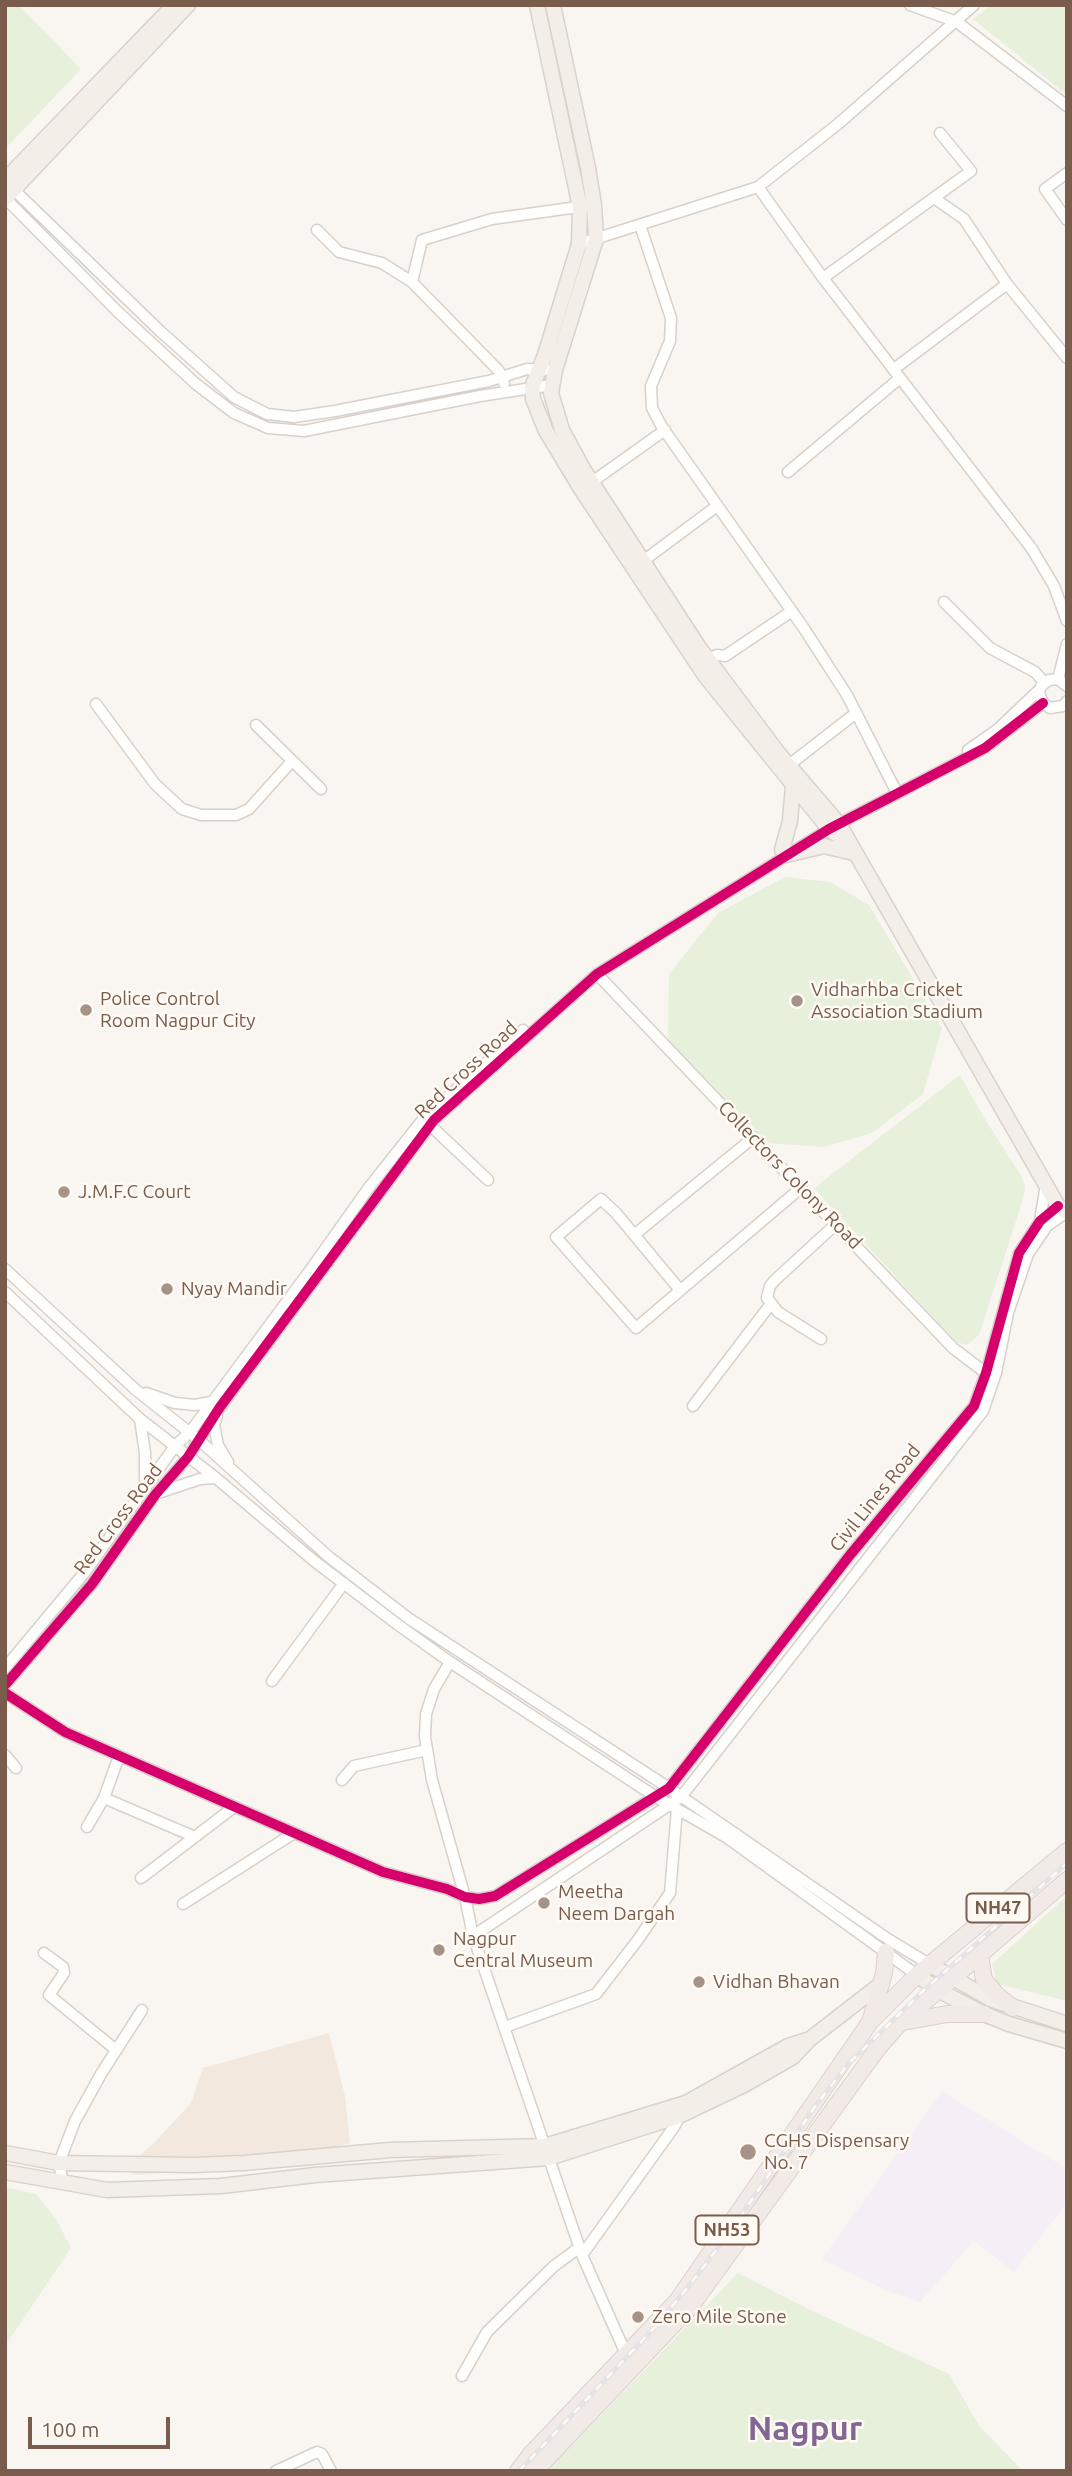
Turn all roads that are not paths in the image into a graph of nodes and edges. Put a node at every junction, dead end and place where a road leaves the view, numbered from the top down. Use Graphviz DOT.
graph roads {
  1 [pos="174,5"];
  2 [pos="188,5"];
  3 [pos="537,5"];
  4 [pos="553,5"];
  5 [pos="910,5"];
  6 [pos="974,5"];
  7 [pos="957,22"];
  8 [pos="1067,106"];
  9 [pos="940,133"];
  10 [pos="1067,173"];
  11 [pos="758,187"];
  12 [pos="7,191"];
  13 [pos="934,198"];
  14 [pos="587,206"];
  15 [pos="1067,219"];
  16 [pos="640,225"];
  17 [pos="317,230"];
  18 [pos="596,239"];
  19 [pos="579,244"];
  20 [pos="823,278"];
  21 [pos="412,282"];
  22 [pos="1007,284"];
  23 [pos="1067,358"];
  24 [pos="538,369"];
  25 [pos="555,370"];
  26 [pos="897,374"];
  27 [pos="502,377"];
  28 [pos="552,386"];
  29 [pos="532,387"];
  30 [pos="507,393"];
  31 [pos="665,430"];
  32 [pos="788,472"];
  33 [pos="592,482"];
  34 [pos="717,506"];
  35 [pos="643,561"];
  36 [pos="944,602"];
  37 [pos="792,611"];
  38 [pos="1067,621"];
  39 [pos="1067,644"];
  40 [pos="708,659"];
  41 [pos="1063,683"];
  42 [pos="1042,686"];
  43 [pos="1066,703"];
  44 [pos="96,704"];
  45 [pos="1043,704"];
  46 [pos="856,713"];
  47 [pos="256,725"];
  48 [pos="292,761"];
  49 [pos="789,765"];
  50 [pos="793,786"];
  51 [pos="321,789"];
  52 [pos="895,790"];
  53 [pos="832,825"];
  54 [pos="851,847"];
  55 [pos="784,852"];
  56 [pos="597,974"];
  57 [pos="429,1125"];
  58 [pos="754,1137"];
  59 [pos="488,1180"];
  60 [pos="1046,1184"];
  61 [pos="802,1187"];
  62 [pos="1064,1210"];
  63 [pos="836,1224"];
  64 [pos="1043,1224"];
  65 [pos="1067,1226"];
  66 [pos="634,1235"];
  67 [pos="5,1269"];
  68 [pos="315,1272"];
  69 [pos="680,1290"];
  70 [pos="5,1293"];
  71 [pos="770,1305"];
  72 [pos="821,1339"];
  73 [pos="986,1373"];
  74 [pos="136,1390"];
  75 [pos="216,1404"];
  76 [pos="694,1406"];
  77 [pos="140,1419"];
  78 [pos="194,1436"];
  79 [pos="175,1446"];
  80 [pos="188,1457"];
  81 [pos="236,1475"];
  82 [pos="216,1478"];
  83 [pos="150,1491"];
  84 [pos="344,1583"];
  85 [pos="450,1662"];
  86 [pos="5,1668"];
  87 [pos="272,1681"];
  88 [pos="5,1685"];
  89 [pos="5,1693"];
  90 [pos="428,1750"];
  91 [pos="5,1755"];
  92 [pos="119,1756"];
  93 [pos="16,1768"];
  94 [pos="342,1780"];
  95 [pos="669,1788"];
  96 [pos="656,1797"];
  97 [pos="681,1797"];
  98 [pos="104,1798"];
  99 [pos="234,1807"];
  100 [pos="673,1807"];
  101 [pos="88,1827"];
  102 [pos="294,1833"];
  103 [pos="195,1837"];
  104 [pos="1067,1852"];
  105 [pos="141,1878"];
  106 [pos="1067,1880"];
  107 [pos="465,1897"];
  108 [pos="183,1904"];
  109 [pos="473,1936"];
  110 [pos="886,1952"];
  111 [pos="44,1953"];
  112 [pos="980,1955"];
  113 [pos="923,1970"];
  114 [pos="953,1978"];
  115 [pos="881,1984"];
  116 [pos="938,1990"];
  117 [pos="1013,2008"];
  118 [pos="142,2011"];
  119 [pos="984,2014"];
  120 [pos="870,2022"];
  121 [pos="899,2024"];
  122 [pos="1067,2024"];
  123 [pos="505,2027"];
  124 [pos="1067,2041"];
  125 [pos="116,2050"];
  126 [pos="683,2109"];
  127 [pos="379,2151"];
  128 [pos="547,2152"];
  129 [pos="5,2153"];
  130 [pos="59,2162"];
  131 [pos="378,2171"];
  132 [pos="5,2172"];
  133 [pos="63,2183"];
  134 [pos="581,2251"];
  135 [pos="626,2354"];
  136 [pos="462,2376"];
  137 [pos="276,2471"];
  138 [pos="331,2471"];
  139 [pos="518,2471"];
  140 [pos="535,2471"];
  1 -- 12 [label="main road"];
  2 -- 12 [label="main road"];
  3 -- 14 [label="main road"];
  4 -- 14 [label="main road"];
  5 -- 7 [label="street"];
  6 -- 7 [label="street"];
  7 -- 8 [label="street"];
  7 -- 11 [label="street"];
  9 -- 13 [label="street"];
  10 -- 15 [label="street"];
  11 -- 16 [label="street"];
  11 -- 20 [label="street"];
  12 -- 27 [label="street"];
  12 -- 30 [label="street"];
  13 -- 20 [label="street"];
  13 -- 22 [label="street"];
  14 -- 18 [label="main road"];
  14 -- 19 [label="main road"];
  14 -- 21 [label="street"];
  16 -- 18 [label="street"];
  16 -- 31 [label="street"];
  17 -- 21 [label="street"];
  18 -- 19 [label="street"];
  18 -- 25 [label="main road"];
  19 -- 24 [label="main road"];
  20 -- 26 [label="street"];
  21 -- 27 [label="street"];
  22 -- 23 [label="street"];
  22 -- 26 [label="street"];
  24 -- 25 [label="street"];
  24 -- 27 [label="street"];
  24 -- 29 [label="main road"];
  25 -- 28 [label="main road"];
  26 -- 32 [label="street"];
  26 -- 38 [label="street"];
  27 -- 30 [label="street"];
  28 -- 29 [label="street"];
  28 -- 33 [label="main road"];
  29 -- 30 [label="street"];
  29 -- 50 [label="main road"];
  31 -- 33 [label="street"];
  31 -- 34 [label="street"];
  33 -- 35 [label="main road"];
  34 -- 35 [label="street"];
  34 -- 37 [label="street"];
  35 -- 40 [label="main road"];
  36 -- 42 [label="street"];
  37 -- 40 [label="street"];
  37 -- 46 [label="street"];
  39 -- 41 [label="street"];
  40 -- 49 [label="main road"];
  41 -- 42 [label="street"];
  42 -- 45 [label="street"];
  42 -- 52 [label="street"];
  43 -- 45 [label="street"];
  44 -- 48 [label="street"];
  45 -- 52 [label="street"];
  46 -- 49 [label="street"];
  46 -- 52 [label="street"];
  47 -- 48 [label="street"];
  48 -- 51 [label="street"];
  49 -- 53 [label="main road"];
  50 -- 53 [label="main road"];
  50 -- 55 [label="main road"];
  52 -- 53 [label="street, Red Cross Road"];
  53 -- 54 [label="main road"];
  53 -- 55 [label="street, Red Cross Road"];
  54 -- 55 [label="main road"];
  54 -- 60 [label="main road"];
  55 -- 56 [label="street, Red Cross Road"];
  55 -- 68 [label="street"];
  56 -- 57 [label="street, Red Cross Road"];
  56 -- 58 [label="street, Collectors Colony Road"];
  57 -- 59 [label="street"];
  57 -- 68 [label="street, Red Cross Road"];
  58 -- 61 [label="street, Collectors Colony Road"];
  58 -- 66 [label="street"];
  60 -- 62 [label="main road"];
  60 -- 64 [label="street"];
  61 -- 63 [label="street, Collectors Colony Road"];
  61 -- 69 [label="street"];
  62 -- 64 [label="street, Civil Lines Road"];
  63 -- 71 [label="street"];
  63 -- 73 [label="street, Collectors Colony Road"];
  64 -- 65 [label="street"];
  64 -- 73 [label="street, Civil Lines Road"];
  64 -- 97 [label="street"];
  66 -- 69 [label="street"];
  66 -- 69 [label="street"];
  67 -- 74 [label="street"];
  68 -- 75 [label="street, Red Cross Road"];
  70 -- 77 [label="street"];
  71 -- 72 [label="street"];
  71 -- 76 [label="street"];
  73 -- 95 [label="street, Civil Lines Road"];
  74 -- 75 [label="street"];
  74 -- 78 [label="street"];
  75 -- 78 [label="street, Red Cross Road"];
  75 -- 81 [label="street"];
  77 -- 79 [label="street"];
  77 -- 83 [label="street, Red Cross Road"];
  78 -- 79 [label="street, Red Cross Road"];
  78 -- 80 [label="street, Red Cross Road"];
  78 -- 81 [label="street"];
  79 -- 80 [label="street"];
  79 -- 83 [label="street, Red Cross Road"];
  80 -- 82 [label="street"];
  80 -- 83 [label="street, Red Cross Road"];
  81 -- 95 [label="street"];
  82 -- 83 [label="street, Red Cross Road"];
  82 -- 84 [label="street"];
  83 -- 86 [label="street, Red Cross Road"];
  83 -- 88 [label="street, Red Cross Road"];
  84 -- 85 [label="street"];
  84 -- 87 [label="street"];
  85 -- 90 [label="street"];
  85 -- 96 [label="street"];
  89 -- 92 [label="street"];
  90 -- 94 [label="street"];
  90 -- 107 [label="street"];
  91 -- 93 [label="street"];
  92 -- 98 [label="street"];
  92 -- 99 [label="street"];
  95 -- 96 [label="street, Civil Lines Road"];
  95 -- 97 [label="street"];
  96 -- 100 [label="street"];
  96 -- 107 [label="street, Civil Lines Road"];
  97 -- 100 [label="street"];
  97 -- 113 [label="street"];
  98 -- 101 [label="street"];
  98 -- 103 [label="street"];
  99 -- 102 [label="street"];
  99 -- 103 [label="street"];
  100 -- 109 [label="street"];
  100 -- 110 [label="street"];
  100 -- 123 [label="street"];
  102 -- 107 [label="street"];
  102 -- 108 [label="street"];
  103 -- 105 [label="street"];
  104 -- 113 [label="highway, NH47"];
  106 -- 112 [label="highway, NH47"];
  107 -- 109 [label="street"];
  109 -- 123 [label="street"];
  110 -- 113 [label="street"];
  110 -- 115 [label="highway"];
  111 -- 125 [label="street"];
  112 -- 114 [label="highway, NH47"];
  112 -- 117 [label="highway"];
  113 -- 114 [label="main road"];
  113 -- 116 [label="main road"];
  113 -- 120 [label="highway, NH53"];
  114 -- 116 [label="highway, NH47"];
  114 -- 117 [label="main road"];
  115 -- 120 [label="highway"];
  115 -- 126 [label="main road"];
  116 -- 119 [label="main road"];
  116 -- 121 [label="highway, NH53"];
  117 -- 122 [label="main road"];
  118 -- 125 [label="street"];
  119 -- 121 [label="highway"];
  119 -- 124 [label="main road"];
  120 -- 135 [label="highway, NH53"];
  121 -- 140 [label="highway, NH53"];
  123 -- 128 [label="street"];
  125 -- 130 [label="street"];
  126 -- 128 [label="main road"];
  126 -- 134 [label="street"];
  127 -- 128 [label="main road"];
  127 -- 130 [label="main road"];
  127 -- 131 [label="main road"];
  128 -- 131 [label="main road"];
  128 -- 134 [label="street"];
  129 -- 130 [label="main road"];
  130 -- 133 [label="street"];
  131 -- 133 [label="main road"];
  132 -- 133 [label="main road"];
  134 -- 135 [label="street"];
  134 -- 136 [label="street"];
  135 -- 139 [label="highway, NH53"];
  137 -- 138 [label="street"];
}
